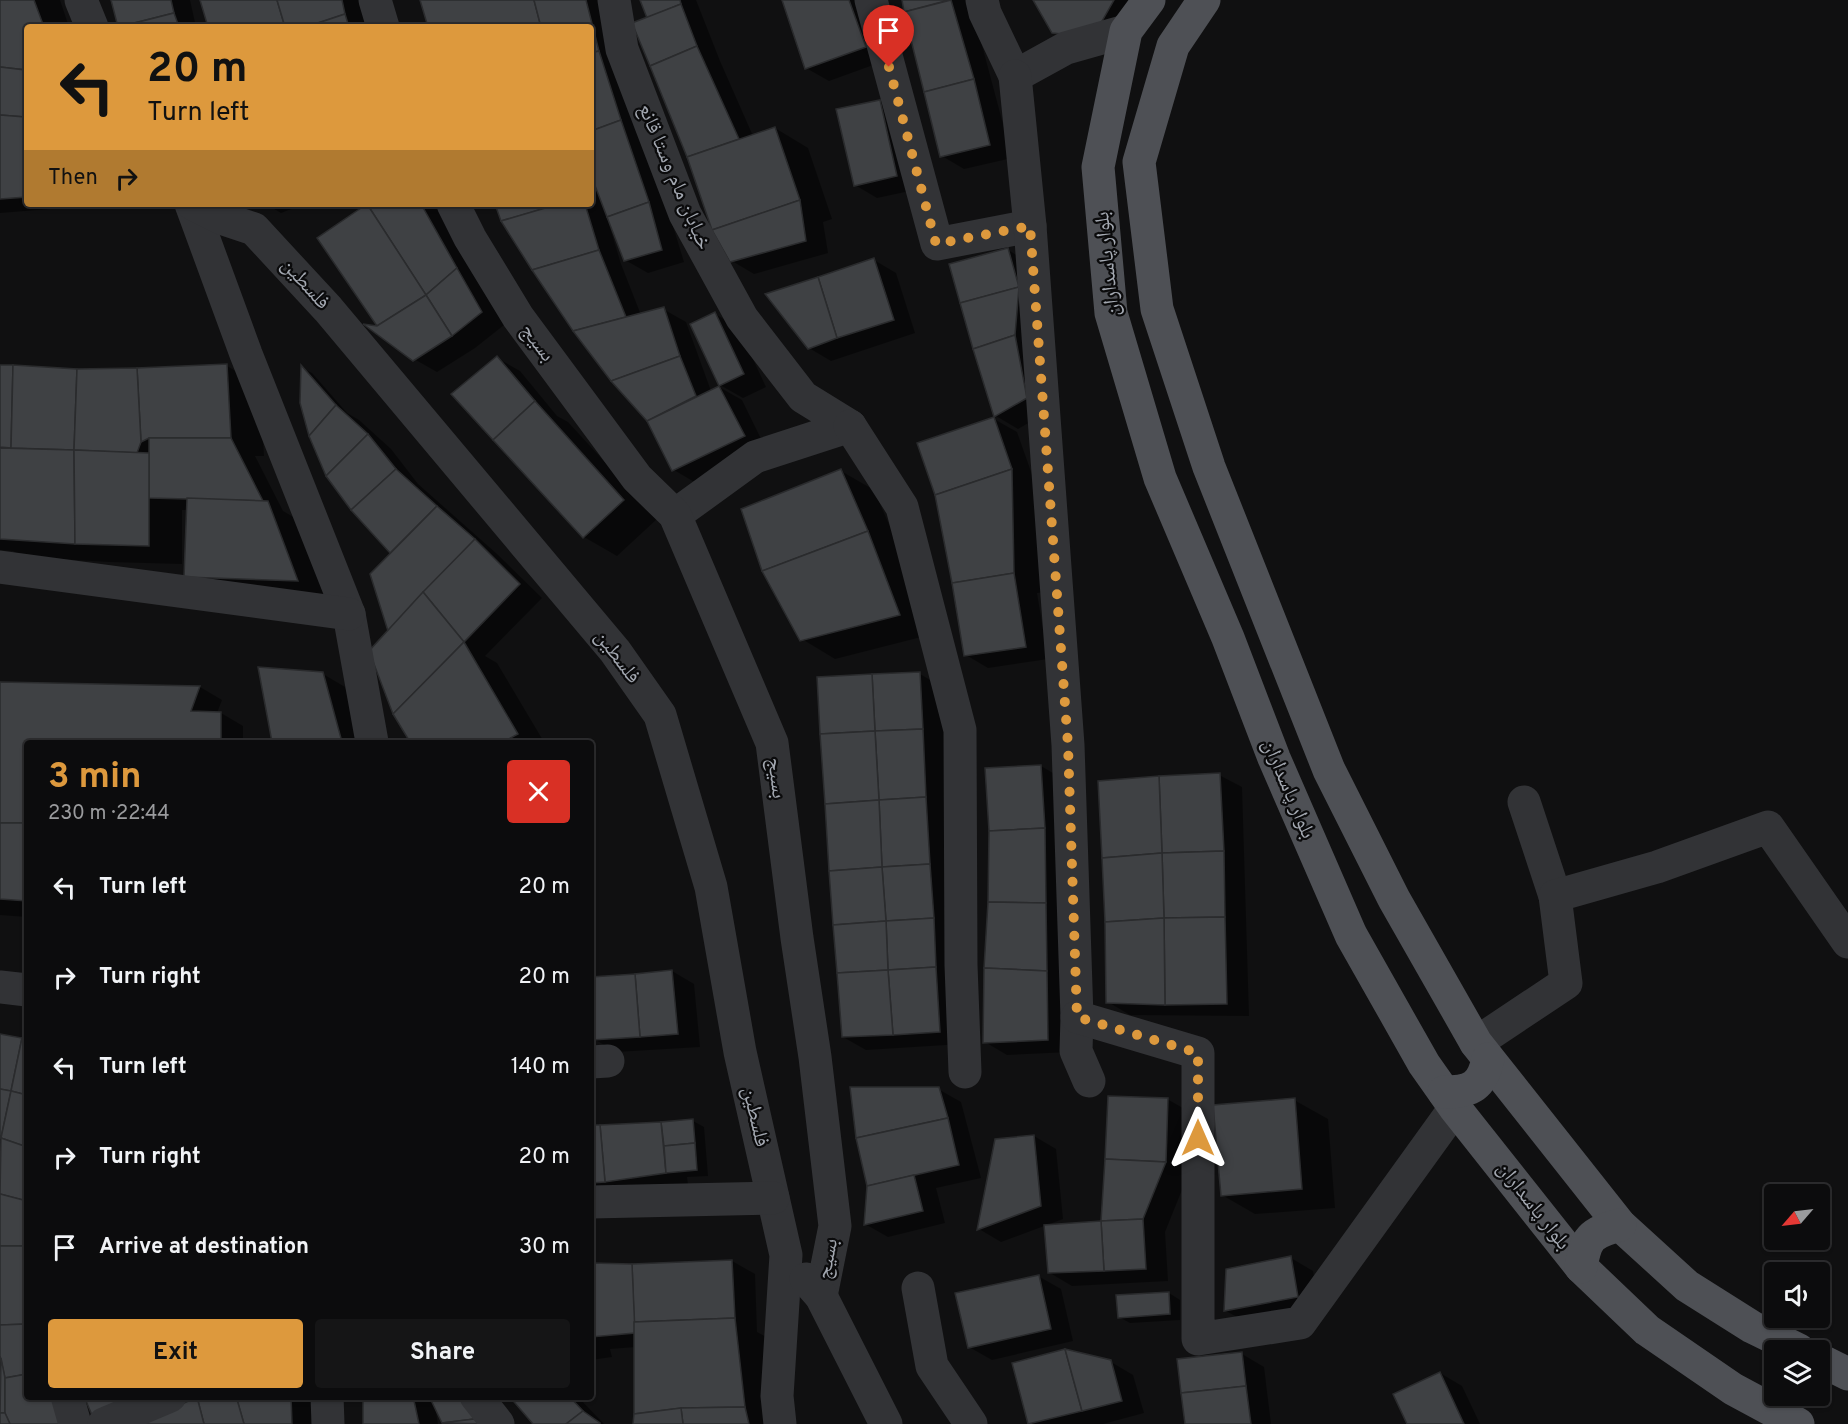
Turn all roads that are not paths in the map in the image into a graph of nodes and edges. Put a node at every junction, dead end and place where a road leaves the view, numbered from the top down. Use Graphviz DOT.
graph roads {
  1 [pos="81,0"];
  2 [pos="375,0"];
  3 [pos="614,0"];
  4 [pos="871,0"];
  5 [pos="982,0"];
  6 [pos="1149,0"];
  7 [pos="1204,0"];
  8 [pos="91,24"];
  9 [pos="382,24"];
  10 [pos="1126,31"];
  11 [pos="1015,76"];
  12 [pos="193,207"];
  13 [pos="198,207"];
  14 [pos="454,207"];
  15 [pos="1030,226"];
  16 [pos="850,426"];
  17 [pos="675,515"];
  18 [pos="0,567"];
  19 [pos="349,614"];
  20 [pos="1269,623"];
  21 [pos="1228,638"];
  22 [pos="372,740"];
  23 [pos="1316,740"];
  24 [pos="1274,759"];
  25 [pos="1524,802"];
  26 [pos="1556,896"];
  27 [pos="1848,940"];
  28 [pos="0,987"];
  29 [pos="24,990"];
  30 [pos="1077,1017"];
  31 [pos="1482,1051"];
  32 [pos="965,1072"];
  33 [pos="1089,1081"];
  34 [pos="1449,1100"];
  35 [pos="773,1198"];
  36 [pos="594,1202"];
  37 [pos="1620,1226"];
  38 [pos="786,1255"];
  39 [pos="1581,1267"];
  40 [pos="918,1288"];
  41 [pos="821,1296"];
  42 [pos="1779,1340"];
  43 [pos="1830,1365"];
  44 [pos="1848,1374"];
  45 [pos="68,1400"];
  46 [pos="161,1400"];
  47 [pos="327,1400"];
  48 [pos="479,1400"];
  49 [pos="75,1424"];
  50 [pos="104,1424"];
  51 [pos="328,1424"];
  52 [pos="498,1424"];
  53 [pos="780,1424"];
  54 [pos="886,1424"];
  55 [pos="971,1424"];
  56 [pos="1798,1424"];
  1 -- 8 [label="street"];
  2 -- 9 [label="street"];
  3 -- 16 [label="street, خیابان مام وستا قانع"];
  4 -- 15 [label="street"];
  5 -- 11 [label="street"];
  6 -- 10 [label="main road, بلوار پاسداران"];
  7 -- 20 [label="main road, بلوار پاسداران"];
  10 -- 11 [label="street"];
  10 -- 21 [label="main road, بلوار پاسداران"];
  11 -- 15 [label="street"];
  12 -- 19 [label="street, فلسطین"];
  13 -- 35 [label="street, فلسطین"];
  14 -- 17 [label="street, بسیج"];
  15 -- 30 [label="street"];
  16 -- 17 [label="street"];
  16 -- 32 [label="street"];
  17 -- 41 [label="street, بسیج"];
  18 -- 19 [label="street"];
  19 -- 22 [label="street, فلسطین"];
  20 -- 21 [label="main road"];
  20 -- 23 [label="main road, بلوار پاسداران"];
  21 -- 24 [label="main road, بلوار پاسداران"];
  23 -- 24 [label="main road"];
  23 -- 31 [label="main road, بلوار پاسداران"];
  24 -- 34 [label="main road, بلوار پاسداران"];
  25 -- 26 [label="street"];
  26 -- 27 [label="street"];
  26 -- 31 [label="street"];
  28 -- 29 [label="street"];
  30 -- 33 [label="street"];
  30 -- 34 [label="street"];
  31 -- 34 [label="main road"];
  31 -- 37 [label="main road, بلوار پاسداران"];
  34 -- 39 [label="main road, بلوار پاسداران"];
  35 -- 36 [label="street"];
  35 -- 38 [label="street, فلسطین"];
  37 -- 39 [label="main road"];
  37 -- 42 [label="main road, بلوار پاسداران"];
  38 -- 41 [label="street"];
  38 -- 53 [label="street"];
  39 -- 56 [label="main road, بلوار پاسداران"];
  40 -- 55 [label="street"];
  41 -- 54 [label="street, بسیج"];
  43 -- 44 [label="main road"];
  45 -- 49 [label="street"];
  46 -- 50 [label="street"];
  47 -- 51 [label="street"];
  48 -- 52 [label="street"];
}
